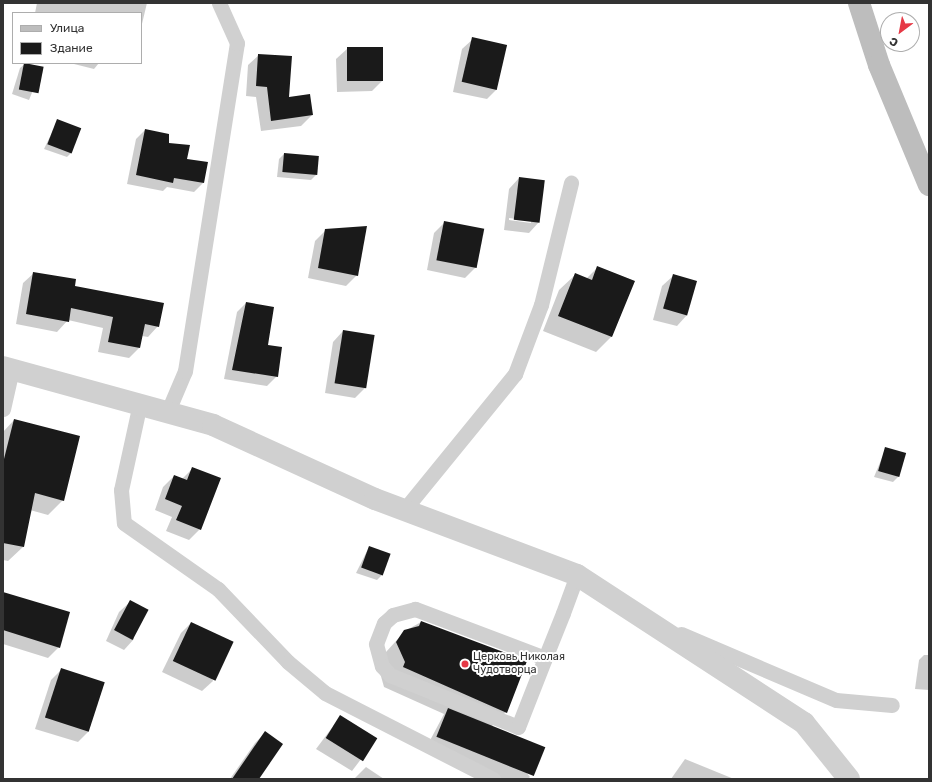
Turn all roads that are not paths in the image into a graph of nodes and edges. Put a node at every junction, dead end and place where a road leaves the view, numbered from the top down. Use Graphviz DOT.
graph roads {
  1 [pos="219,3"];
  2 [pos="859,3"];
  3 [pos="571,183"];
  4 [pos="929,185"];
  5 [pos="7,368"];
  6 [pos="140,403"];
  7 [pos="3,409"];
  8 [pos="168,411"];
  9 [pos="404,510"];
  10 [pos="577,575"];
  11 [pos="656,624"];
  12 [pos="545,658"];
  13 [pos="892,705"];
  14 [pos="846,777"];
  15 [pos="493,779"];
  1 -- 8 [label="lane"];
  2 -- 4 [label="street"];
  3 -- 9 [label="lane"];
  5 -- 6 [label="street"];
  5 -- 7 [label="lane"];
  6 -- 8 [label="street"];
  6 -- 15 [label="lane"];
  8 -- 9 [label="street"];
  9 -- 10 [label="street"];
  10 -- 11 [label="street"];
  10 -- 12 [label="lane"];
  11 -- 13 [label="lane"];
  11 -- 14 [label="street"];
  12 -- 12 [label="lane"];
}
